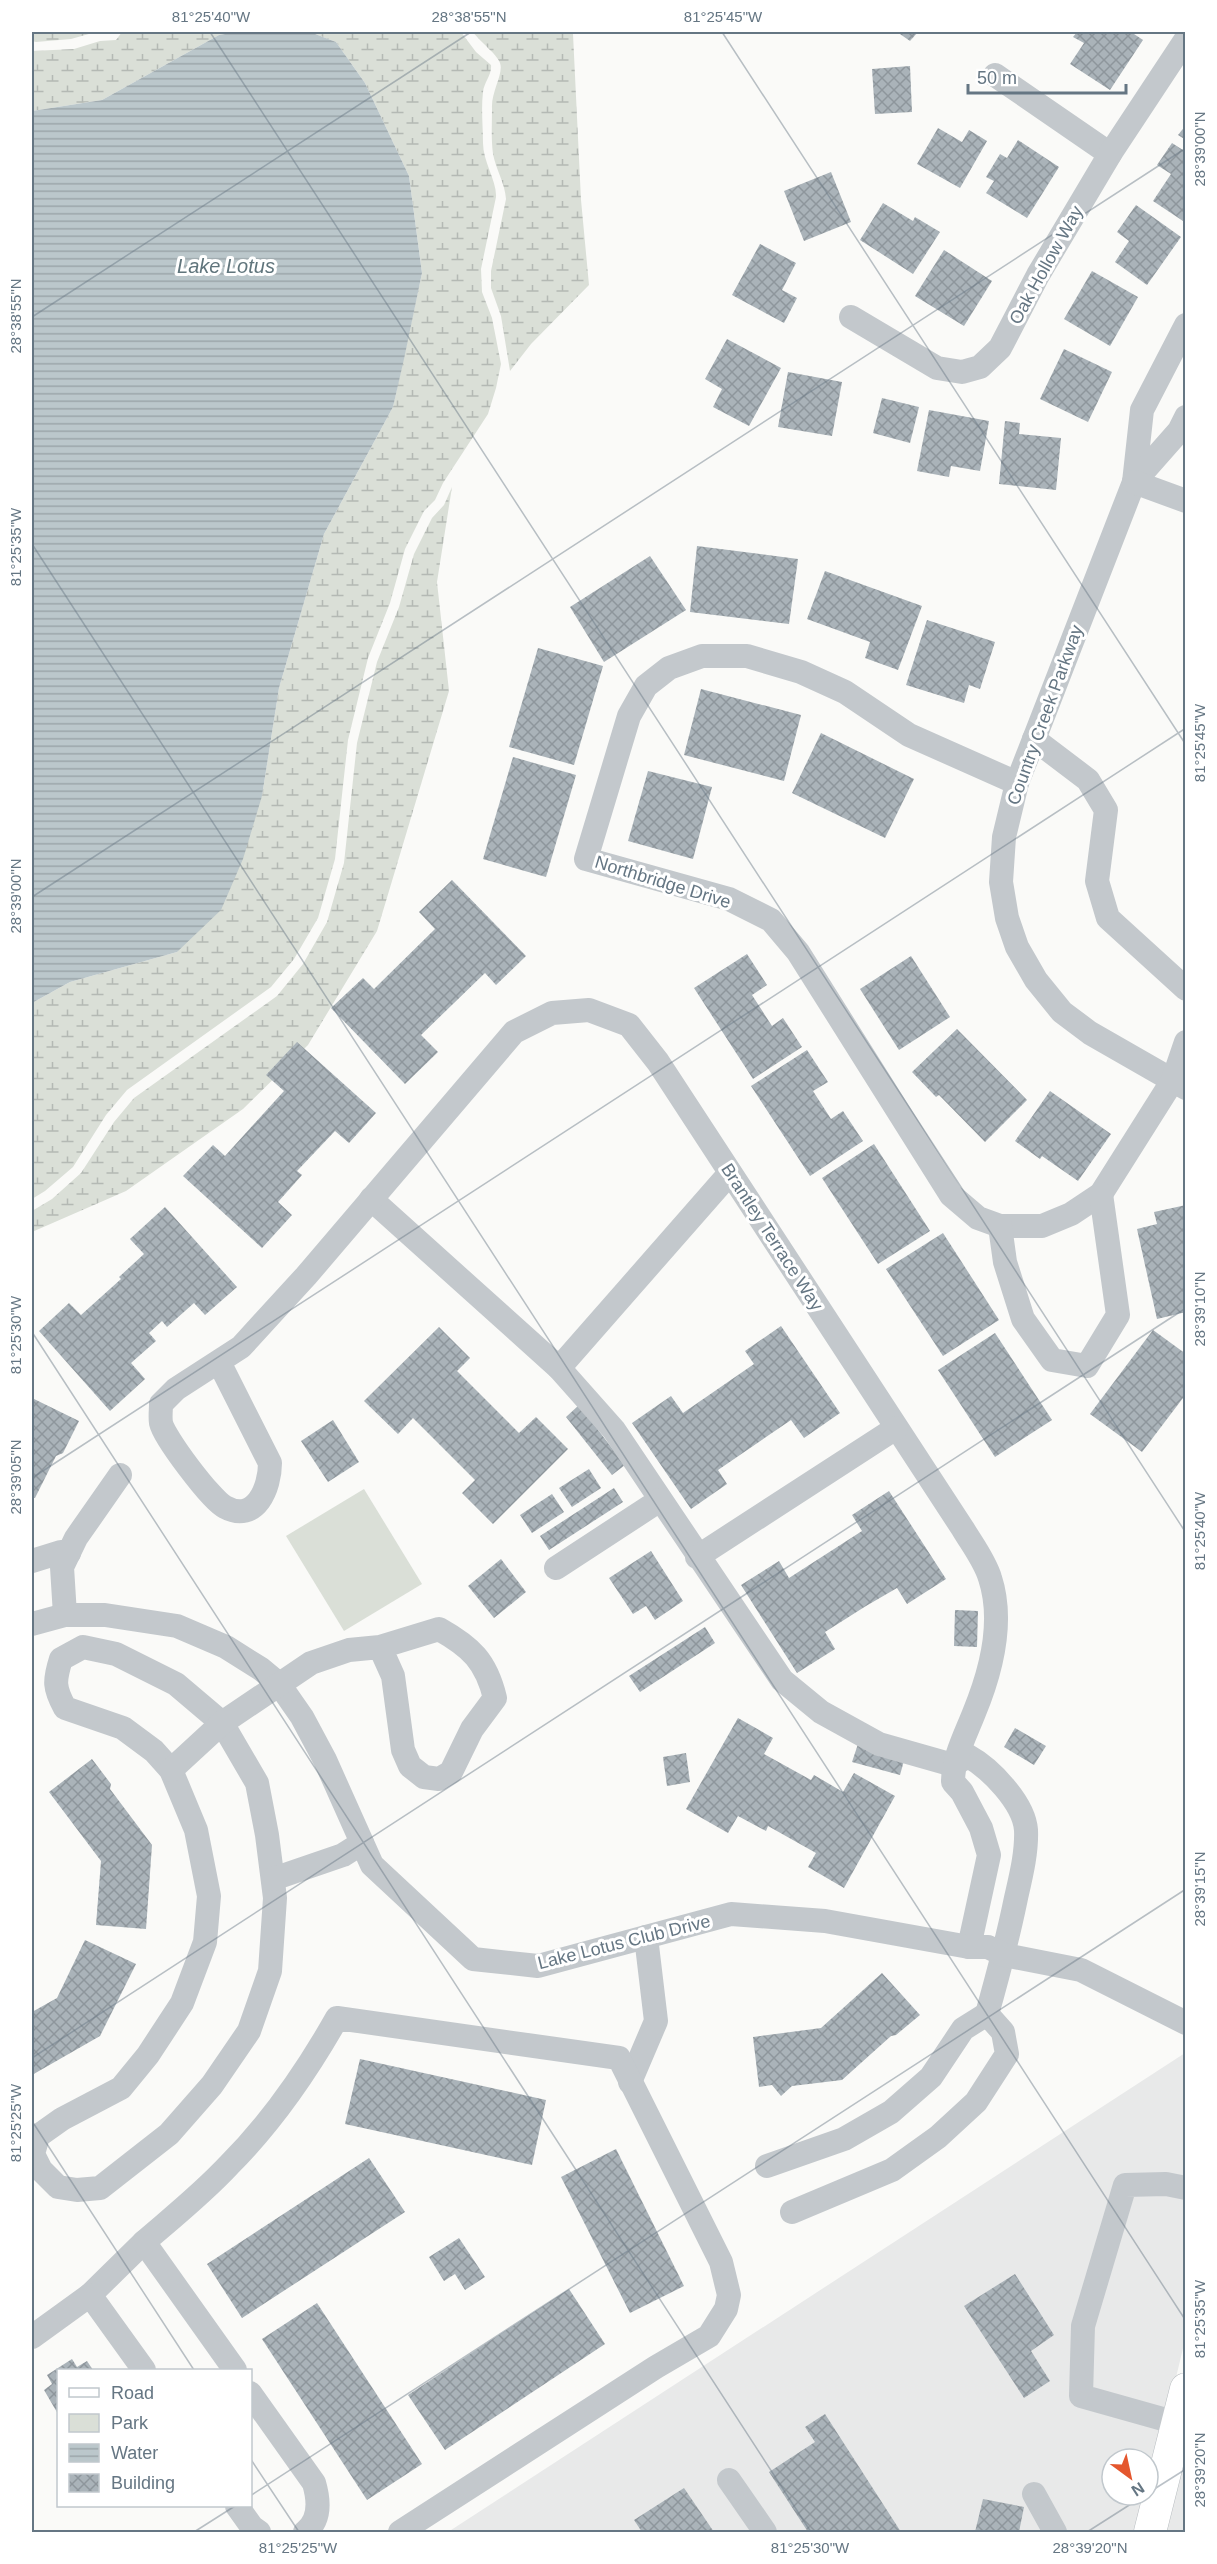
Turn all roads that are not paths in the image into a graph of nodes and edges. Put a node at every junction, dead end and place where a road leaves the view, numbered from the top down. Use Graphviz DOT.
graph roads {
  1 [pos="1185,39"];
  2 [pos="995,75"];
  3 [pos="1110,154"];
  4 [pos="851,317"];
  5 [pos="1185,325"];
  6 [pos="1185,417"];
  7 [pos="1134,482"];
  8 [pos="1185,501"];
  9 [pos="1034,739"];
  10 [pos="1017,783"];
  11 [pos="1185,989"];
  12 [pos="1185,1042"];
  13 [pos="1179,1084"];
  14 [pos="730,1173"];
  15 [pos="1101,1194"];
  16 [pos="371,1199"];
  17 [pos="1000,1226"];
  18 [pos="219,1362"];
  19 [pos="559,1368"];
  20 [pos="896,1428"];
  21 [pos="120,1475"];
  22 [pos="660,1500"];
  23 [pos="69,1553"];
  24 [pos="697,1557"];
  25 [pos="32,1561"];
  26 [pos="556,1568"];
  27 [pos="65,1614"];
  28 [pos="32,1624"];
  29 [pos="380,1647"];
  30 [pos="279,1684"];
  31 [pos="222,1723"];
  32 [pos="953,1765"];
  33 [pos="171,1770"];
  34 [pos="362,1843"];
  35 [pos="273,1879"];
  36 [pos="646,1937"];
  37 [pos="969,1947"];
  38 [pos="1004,1955"];
  39 [pos="987,2014"];
  40 [pos="1185,2023"];
  41 [pos="630,2082"];
  42 [pos="767,2166"];
  43 [pos="1185,2188"];
  44 [pos="792,2212"];
  45 [pos="144,2242"];
  46 [pos="90,2295"];
  47 [pos="33,2333"];
  48 [pos="143,2369"];
  49 [pos="234,2369"];
  50 [pos="1185,2389"];
  51 [pos="252,2396"];
  52 [pos="1177,2423"];
  53 [pos="729,2480"];
  54 [pos="1034,2494"];
  55 [pos="238,2507"];
  56 [pos="314,2531"];
  57 [pos="259,2532"];
  58 [pos="400,2532"];
  59 [pos="765,2532"];
  60 [pos="1055,2532"];
  61 [pos="1150,2532"];
  1 -- 3 [label="street, Oak Hollow Way"];
  2 -- 3 [label="street"];
  3 -- 4 [label="street, Oak Hollow Way"];
  5 -- 7 [label="street, Country Creek Parkway"];
  6 -- 7 [label="street, Country Creek Parkway"];
  7 -- 8 [label="street"];
  7 -- 9 [label="street, Country Creek Parkway"];
  9 -- 10 [label="street, Country Creek Parkway"];
  9 -- 11 [label="street"];
  10 -- 13 [label="street, Country Creek Parkway"];
  10 -- 17 [label="street, Northbridge Drive"];
  12 -- 13 [label="street, Northbridge Drive"];
  13 -- 15 [label="street, Northbridge Drive"];
  14 -- 16 [label="street, Brantley Terrace Way"];
  14 -- 19 [label="street"];
  14 -- 20 [label="street, Brantley Terrace Way"];
  15 -- 17 [label="street, Northbridge Drive"];
  15 -- 17 [label="street"];
  16 -- 18 [label="street, Brantley Terrace Way"];
  16 -- 19 [label="street"];
  18 -- 18 [label="street, Brantley Terrace Way"];
  19 -- 22 [label="street"];
  20 -- 24 [label="street"];
  20 -- 32 [label="street, Brantley Terrace Way"];
  21 -- 23 [label="street"];
  22 -- 24 [label="street"];
  22 -- 26 [label="street"];
  23 -- 25 [label="street"];
  23 -- 27 [label="street"];
  24 -- 32 [label="street"];
  27 -- 28 [label="street, Lake Lotus Club Drive"];
  27 -- 30 [label="street, Lake Lotus Club Drive"];
  29 -- 29 [label="street"];
  29 -- 30 [label="street"];
  30 -- 31 [label="street"];
  30 -- 34 [label="street, Lake Lotus Club Drive"];
  31 -- 33 [label="street"];
  31 -- 33 [label="street"];
  31 -- 35 [label="street"];
  32 -- 37 [label="street"];
  32 -- 38 [label="street"];
  33 -- 35 [label="street"];
  34 -- 35 [label="street"];
  34 -- 36 [label="street, Lake Lotus Club Drive"];
  36 -- 37 [label="street, Lake Lotus Club Drive"];
  36 -- 41 [label="street"];
  37 -- 38 [label="street, Lake Lotus Club Drive"];
  38 -- 39 [label="street"];
  38 -- 40 [label="street, Lake Lotus Club Drive"];
  39 -- 42 [label="street"];
  39 -- 44 [label="street"];
  41 -- 45 [label="street"];
  41 -- 58 [label="street"];
  43 -- 52 [label="street"];
  45 -- 46 [label="street"];
  45 -- 49 [label="street"];
  46 -- 47 [label="street"];
  46 -- 48 [label="street"];
  50 -- 52 [label="main road"];
  51 -- 56 [label="street"];
  52 -- 61 [label="main road"];
  53 -- 59 [label="street"];
  54 -- 60 [label="street"];
  55 -- 57 [label="street"];
}
